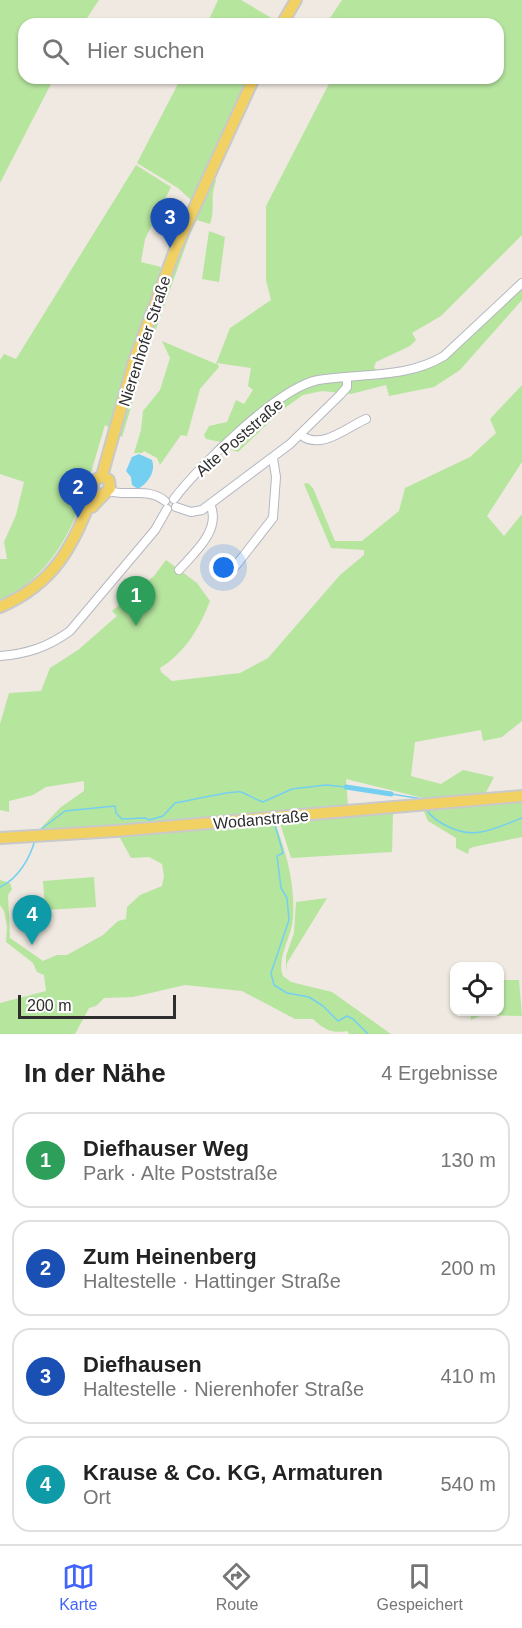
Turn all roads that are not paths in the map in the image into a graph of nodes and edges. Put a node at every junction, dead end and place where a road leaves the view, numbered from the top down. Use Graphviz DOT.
graph roads {
  1 [pos="296,0"];
  2 [pos="286,18"];
  3 [pos="251,84"];
  4 [pos="522,283"];
  5 [pos="347,378"];
  6 [pos="366,419"];
  7 [pos="301,435"];
  8 [pos="273,458"];
  9 [pos="102,476"];
  10 [pos="103,491"];
  11 [pos="171,504"];
  12 [pos="210,504"];
  13 [pos="178,570"];
  14 [pos="230,573"];
  15 [pos="0,607"];
  16 [pos="0,656"];
  17 [pos="522,796"];
  18 [pos="0,838"];
  1 -- 2 [label="main road"];
  3 -- 9 [label="main road, Nierenhofer Straße"];
  4 -- 5 [label="street, Alte Poststraße"];
  5 -- 7 [label="street"];
  5 -- 11 [label="street, Alte Poststraße"];
  6 -- 7 [label="street"];
  7 -- 8 [label="street"];
  8 -- 12 [label="street"];
  8 -- 14 [label="street"];
  9 -- 10 [label="main road"];
  9 -- 10 [label="main road, Nierenhofer Straße"];
  10 -- 11 [label="street"];
  10 -- 15 [label="main road"];
  11 -- 12 [label="street"];
  11 -- 16 [label="street, Alte Poststraße"];
  12 -- 13 [label="street"];
  17 -- 18 [label="main road, Wodanstraße"];
}
